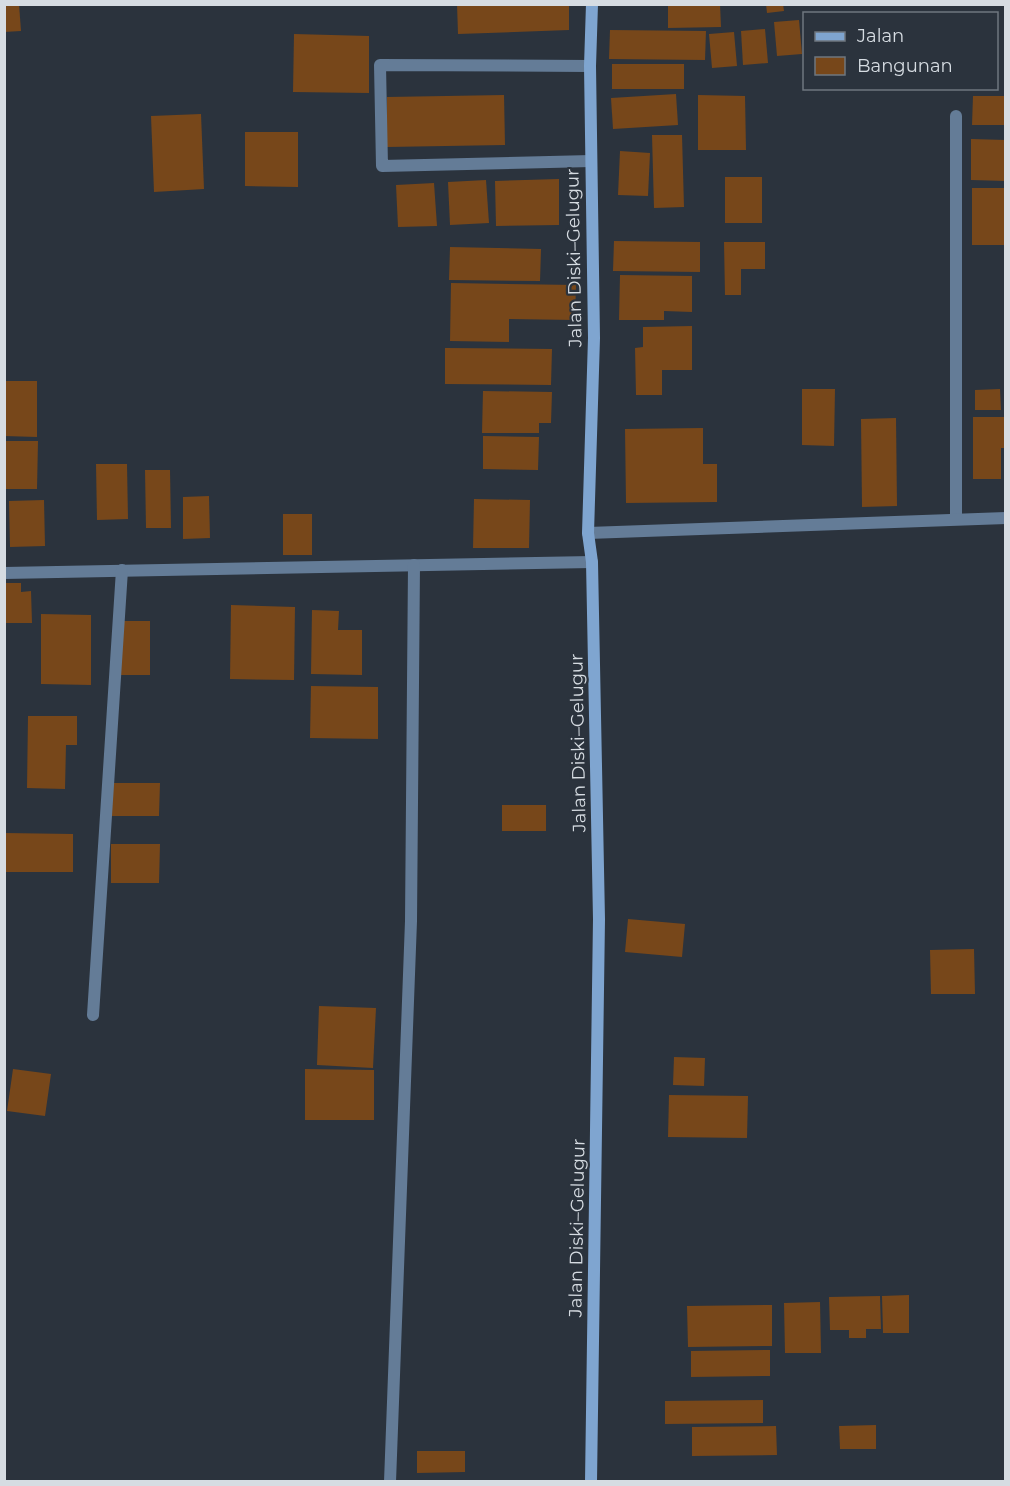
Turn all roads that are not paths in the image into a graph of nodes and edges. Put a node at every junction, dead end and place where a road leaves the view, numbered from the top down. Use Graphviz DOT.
graph roads {
  1 [pos="592,4"];
  2 [pos="590,66"];
  3 [pos="956,116"];
  4 [pos="591,160"];
  5 [pos="1005,518"];
  6 [pos="956,519"];
  7 [pos="588,533"];
  8 [pos="592,562"];
  9 [pos="414,565"];
  10 [pos="122,570"];
  11 [pos="4,573"];
  12 [pos="93,1015"];
  13 [pos="390,1482"];
  14 [pos="591,1482"];
  1 -- 2 [label="main road, Jalan Diski–Gelugur"];
  2 -- 4 [label="main road, Jalan Diski–Gelugur"];
  2 -- 4 [label="street"];
  3 -- 6 [label="street"];
  4 -- 7 [label="main road, Jalan Diski–Gelugur"];
  5 -- 6 [label="street"];
  6 -- 7 [label="street"];
  7 -- 8 [label="main road, Jalan Diski–Gelugur"];
  8 -- 9 [label="street"];
  8 -- 14 [label="main road, Jalan Diski–Gelugur"];
  9 -- 10 [label="street"];
  9 -- 13 [label="street"];
  10 -- 11 [label="street"];
  10 -- 12 [label="street"];
}
